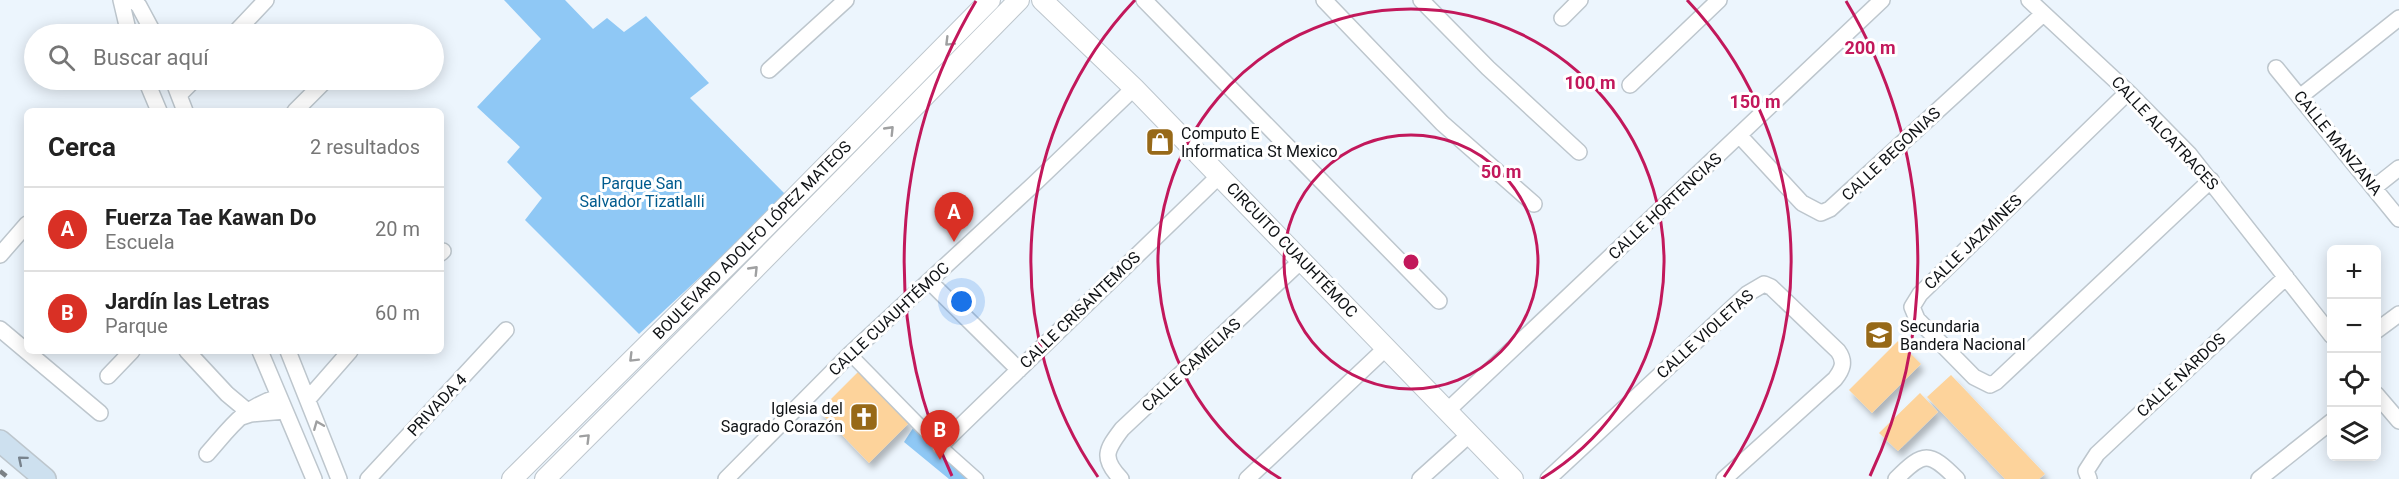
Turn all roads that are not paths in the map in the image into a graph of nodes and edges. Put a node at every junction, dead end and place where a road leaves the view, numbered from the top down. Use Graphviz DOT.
graph roads {
  1 [pos="121,0"];
  2 [pos="266,0"];
  3 [pos="846,0"];
  4 [pos="990,0"];
  5 [pos="1019,0"];
  6 [pos="1042,0"];
  7 [pos="1144,0"];
  8 [pos="1324,0"];
  9 [pos="1421,0"];
  10 [pos="1580,0"];
  11 [pos="1719,0"];
  12 [pos="1882,0"];
  13 [pos="2029,0"];
  14 [pos="139,2"];
  15 [pos="2043,14"];
  16 [pos="1562,18"];
  17 [pos="2399,18"];
  18 [pos="125,24"];
  19 [pos="128,24"];
  20 [pos="149,24"];
  21 [pos="243,24"];
  22 [pos="2276,68"];
  23 [pos="769,70"];
  24 [pos="1630,85"];
  25 [pos="1134,88"];
  26 [pos="150,90"];
  27 [pos="177,90"];
  28 [pos="184,90"];
  29 [pos="316,90"];
  30 [pos="2128,92"];
  31 [pos="179,95"];
  32 [pos="2301,96"];
  33 [pos="158,108"];
  34 [pos="184,108"];
  35 [pos="298,108"];
  36 [pos="1740,135"];
  37 [pos="1579,152"];
  38 [pos="2399,168"];
  39 [pos="1220,175"];
  40 [pos="2211,180"];
  41 [pos="2375,187"];
  42 [pos="1534,204"];
  43 [pos="2399,219"];
  44 [pos="24,227"];
  45 [pos="0,255"];
  46 [pos="1302,260"];
  47 [pos="2286,277"];
  48 [pos="929,281"];
  49 [pos="709,283"];
  50 [pos="724,300"];
  51 [pos="1438,301"];
  52 [pos="2399,314"];
  53 [pos="2381,327"];
  54 [pos="0,329"];
  55 [pos="506,330"];
  56 [pos="2327,331"];
  57 [pos="1386,348"];
  58 [pos="24,349"];
  59 [pos="30,354"];
  60 [pos="129,354"];
  61 [pos="191,354"];
  62 [pos="261,354"];
  63 [pos="289,354"];
  64 [pos="348,354"];
  65 [pos="850,354"];
  66 [pos="1019,370"];
  67 [pos="108,376"];
  68 [pos="308,399"];
  69 [pos="2381,399"];
  70 [pos="282,404"];
  71 [pos="1446,411"];
  72 [pos="100,413"];
  73 [pos="246,414"];
  74 [pos="2399,421"];
  75 [pos="2327,424"];
  76 [pos="1470,434"];
  77 [pos="0,441"];
  78 [pos="940,446"];
  79 [pos="329,453"];
  80 [pos="207,454"];
  81 [pos="305,459"];
  82 [pos="45,479"];
  83 [pos="314,479"];
  84 [pos="339,479"];
  85 [pos="368,479"];
  86 [pos="512,479"];
  87 [pos="545,479"];
  88 [pos="726,479"];
  89 [pos="977,479"];
  90 [pos="1121,479"];
  91 [pos="1247,479"];
  92 [pos="1420,479"];
  93 [pos="1513,479"];
  94 [pos="1548,479"];
  95 [pos="1724,479"];
  96 [pos="1896,479"];
  97 [pos="1957,479"];
  98 [pos="2089,479"];
  99 [pos="2259,479"];
  1 -- 18 [label="street"];
  2 -- 21 [label="street"];
  3 -- 23 [label="street"];
  4 -- 49 [label="street, BOULEVARD ADOLFO LÓPEZ MATEOS, one-way"];
  50 -- 5 [label="street, BOULEVARD ADOLFO LÓPEZ MATEOS, one-way"];
  6 -- 25 [label="street, CIRCUITO CUAUHTÉMOC"];
  7 -- 51 [label="street"];
  8 -- 42 [label="street"];
  9 -- 37 [label="street"];
  10 -- 16 [label="street"];
  11 -- 24 [label="street"];
  12 -- 36 [label="street, CALLE HORTENCIAS"];
  13 -- 15 [label="street, CALLE ALCATRACES"];
  14 -- 19 [label="street"];
  14 -- 20 [label="street"];
  15 -- 30 [label="street, CALLE ALCATRACES"];
  15 -- 36 [label="street, CALLE BEGONIAS"];
  17 -- 32 [label="street"];
  22 -- 32 [label="street, CALLE MANZANA"];
  25 -- 39 [label="street, CIRCUITO CUAUHTÉMOC"];
  25 -- 48 [label="street, CALLE CUAUHTÉMOC"];
  26 -- 33 [label="street"];
  27 -- 31 [label="street"];
  28 -- 31 [label="street"];
  29 -- 35 [label="street"];
  30 -- 40 [label="street, CALLE ALCATRACES"];
  30 -- 40 [label="street, CALLE JAZMINES"];
  31 -- 34 [label="street"];
  32 -- 41 [label="street, CALLE MANZANA"];
  36 -- 71 [label="street, CALLE HORTENCIAS"];
  38 -- 41 [label="street"];
  39 -- 46 [label="street, CIRCUITO CUAUHTÉMOC"];
  39 -- 66 [label="street, CALLE CRISANTEMOS"];
  40 -- 47 [label="street, CALLE ALCATRACES"];
  41 -- 43 [label="street, CALLE MANZANA"];
  44 -- 45 [label="street"];
  46 -- 57 [label="street, CIRCUITO CUAUHTÉMOC"];
  46 -- 90 [label="street, CALLE CAMELIAS"];
  47 -- 56 [label="street, CALLE ALCATRACES"];
  47 -- 98 [label="street, CALLE NARDOS"];
  48 -- 65 [label="street, CALLE CUAUHTÉMOC"];
  48 -- 66 [label="street"];
  49 -- 50 [label="street"];
  49 -- 86 [label="street, BOULEVARD ADOLFO LÓPEZ MATEOS, one-way"];
  87 -- 50 [label="street, BOULEVARD ADOLFO LÓPEZ MATEOS, one-way"];
  52 -- 53 [label="street"];
  54 -- 58 [label="street"];
  55 -- 85 [label="street, PRIVADA 4"];
  57 -- 71 [label="street, CIRCUITO CUAUHTÉMOC"];
  57 -- 91 [label="street"];
  59 -- 72 [label="street"];
  60 -- 67 [label="street"];
  61 -- 73 [label="street"];
  62 -- 70 [label="street"];
  63 -- 68 [label="street"];
  64 -- 68 [label="street"];
  65 -- 78 [label="street"];
  65 -- 88 [label="street, CALLE CUAUHTÉMOC"];
  66 -- 78 [label="street, CALLE CRISANTEMOS"];
  79 -- 68 [label="street, one-way"];
  69 -- 74 [label="street"];
  70 -- 73 [label="street"];
  70 -- 81 [label="street"];
  71 -- 76 [label="street, CIRCUITO CUAUHTÉMOC"];
  73 -- 80 [label="street"];
  75 -- 99 [label="street"];
  76 -- 92 [label="street"];
  76 -- 93 [label="street, CIRCUITO CUAUHTÉMOC"];
  82 -- 77 [label="main road, one-way"];
  78 -- 89 [label="street"];
  79 -- 81 [label="street"];
  79 -- 84 [label="street"];
  81 -- 83 [label="street"];
  94 -- 95 [label="street, CALLE VIOLETAS"];
  96 -- 97 [label="street"];
}
